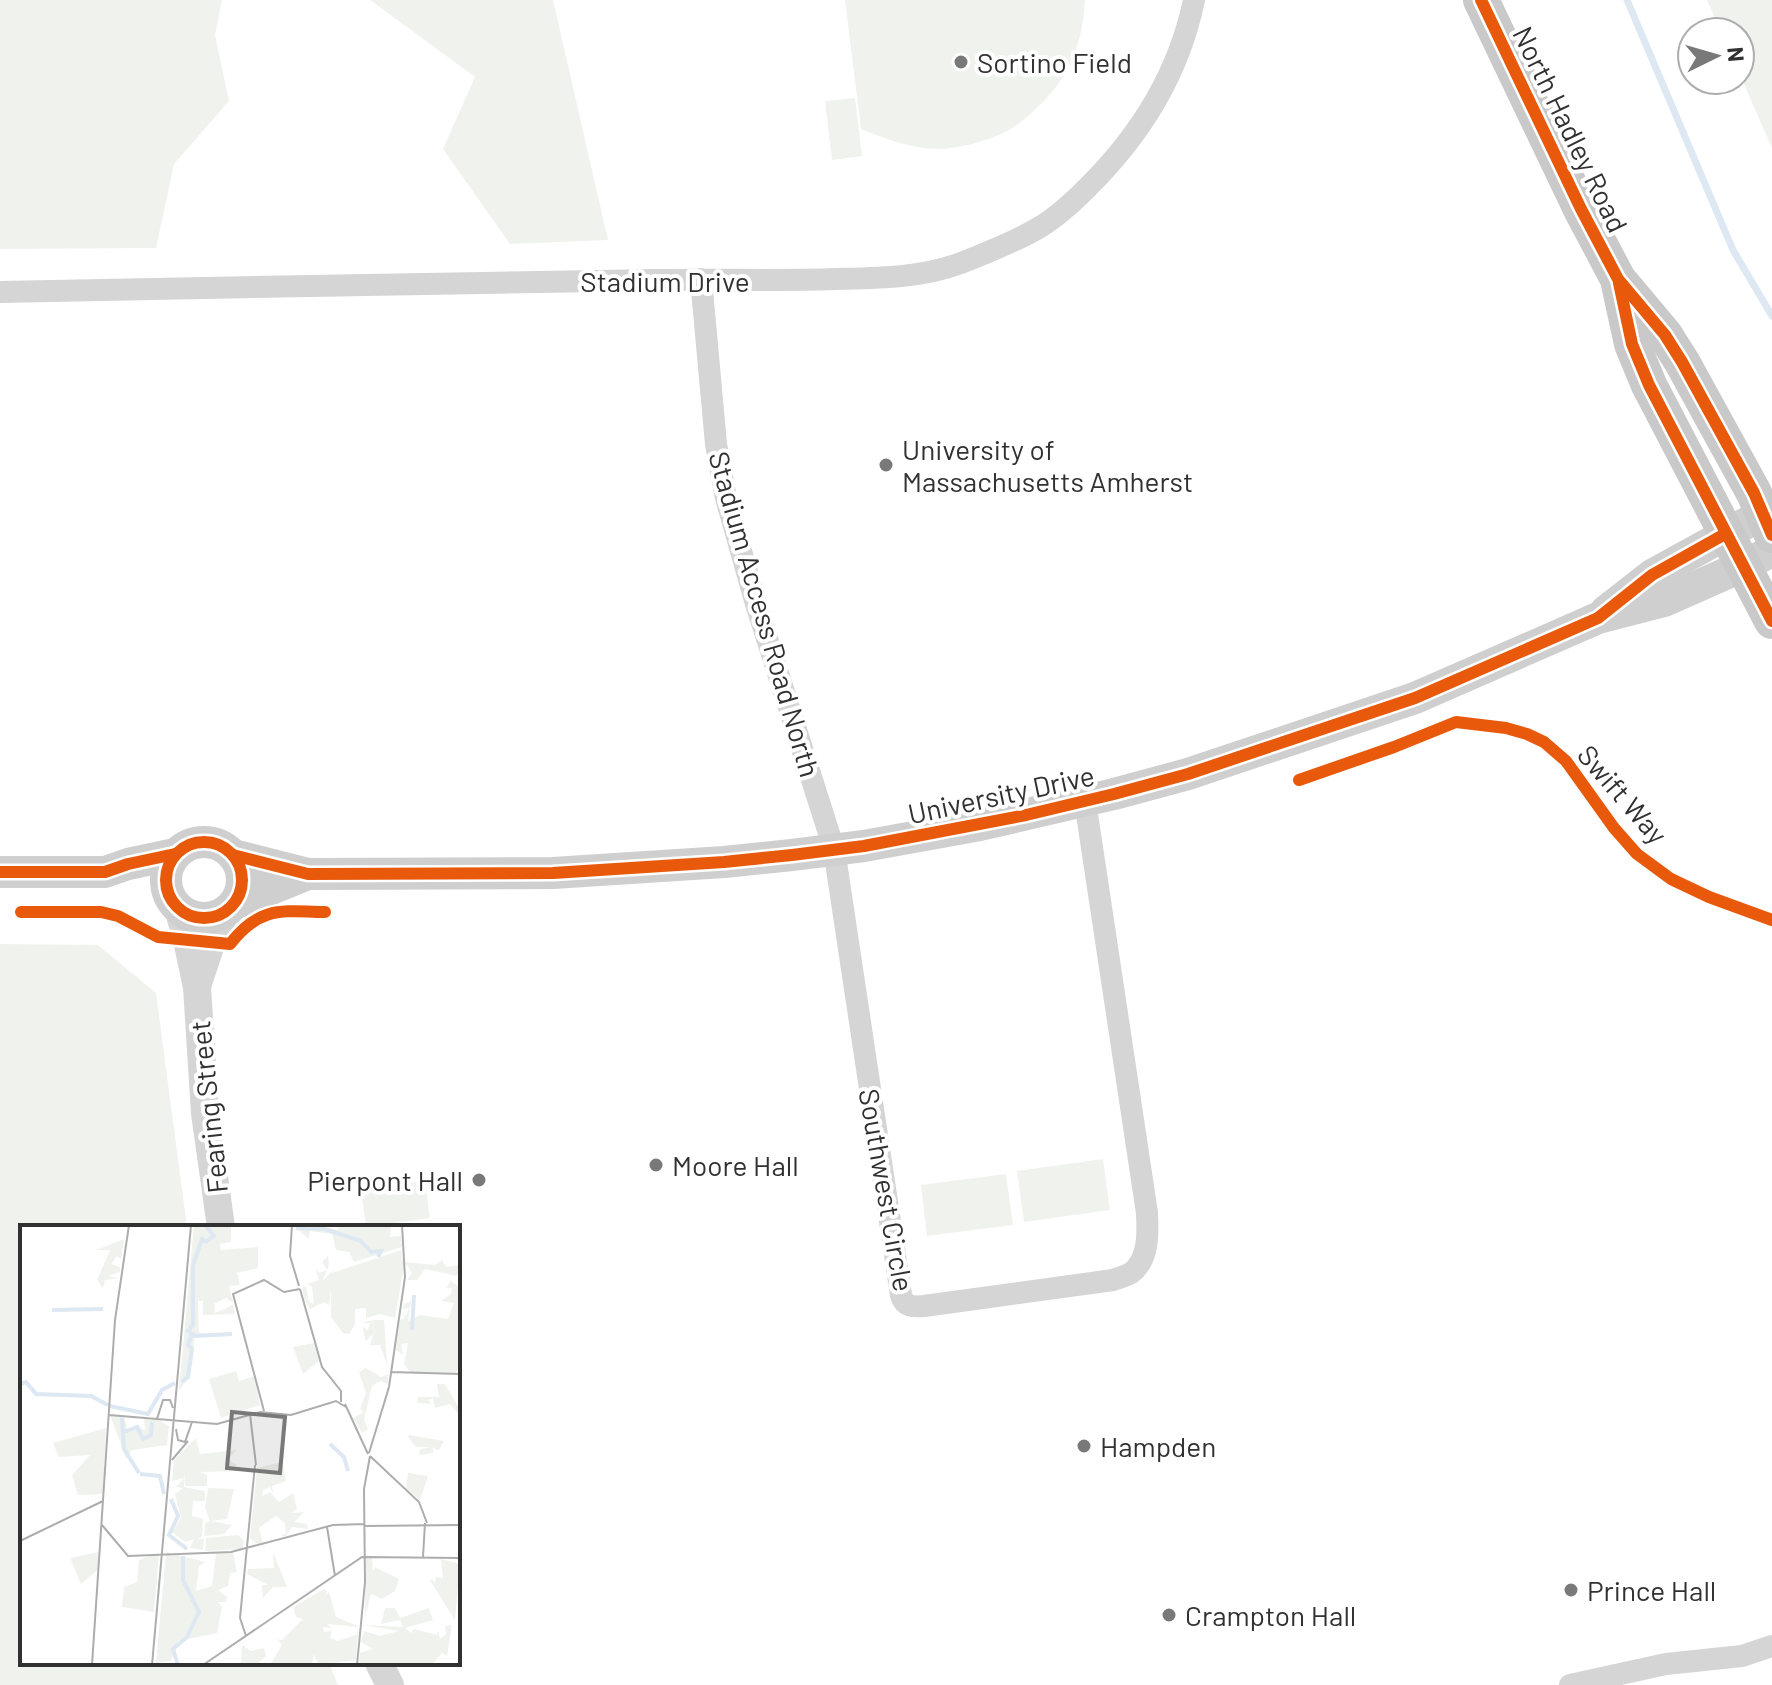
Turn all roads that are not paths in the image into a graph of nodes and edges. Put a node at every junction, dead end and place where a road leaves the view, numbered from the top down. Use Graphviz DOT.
graph roads {
  1 [pos="1194,0"];
  2 [pos="1481,0"];
  3 [pos="701,279"];
  4 [pos="1618,279"];
  5 [pos="0,292"];
  6 [pos="1768,525"];
  7 [pos="1725,534"];
  8 [pos="1757,558"];
  9 [pos="1598,618"];
  10 [pos="1772,621"];
  11 [pos="1085,801"];
  12 [pos="834,849"];
  13 [pos="175,854"];
  14 [pos="233,855"];
  15 [pos="0,872"];
  16 [pos="105,872"];
  17 [pos="308,874"];
  18 [pos="175,905"];
  19 [pos="230,908"];
  20 [pos="197,987"];
  21 [pos="221,1225"];
  22 [pos="1772,1646"];
  23 [pos="1742,1656"];
  24 [pos="1772,1663"];
  25 [pos="1666,1664"];
  26 [pos="380,1665"];
  27 [pos="390,1685"];
  28 [pos="1570,1685"];
  29 [pos="1657,1685"];
  1 -- 3 [label="street, Stadium Drive"];
  2 -- 4 [label="main road, North Hadley Road"];
  3 -- 5 [label="street, Stadium Drive"];
  3 -- 12 [label="street, Stadium Access Road North"];
  4 -- 6 [label="main road"];
  4 -- 7 [label="main road"];
  6 -- 7 [label="main road, University Drive"];
  7 -- 8 [label="main road"];
  7 -- 9 [label="main road, University Drive"];
  8 -- 9 [label="main road, University Drive"];
  8 -- 10 [label="main road"];
  9 -- 11 [label="main road, University Drive"];
  11 -- 12 [label="main road, University Drive"];
  11 -- 12 [label="street, Southwest Circle"];
  12 -- 17 [label="main road, University Drive"];
  13 -- 14 [label="main road, University Drive"];
  13 -- 16 [label="main road, University Drive"];
  13 -- 18 [label="main road"];
  14 -- 17 [label="main road, University Drive"];
  14 -- 19 [label="main road"];
  15 -- 16 [label="main road, University Drive"];
  16 -- 18 [label="main road, University Drive"];
  17 -- 19 [label="main road, University Drive"];
  18 -- 19 [label="main road, University Drive"];
  18 -- 20 [label="street, Fearing Street"];
  19 -- 20 [label="street, Fearing Street"];
  20 -- 21 [label="street, Fearing Street"];
  22 -- 23 [label="street"];
  23 -- 24 [label="street"];
  23 -- 25 [label="street"];
  25 -- 28 [label="street"];
  25 -- 29 [label="street"];
  26 -- 27 [label="street"];
}
